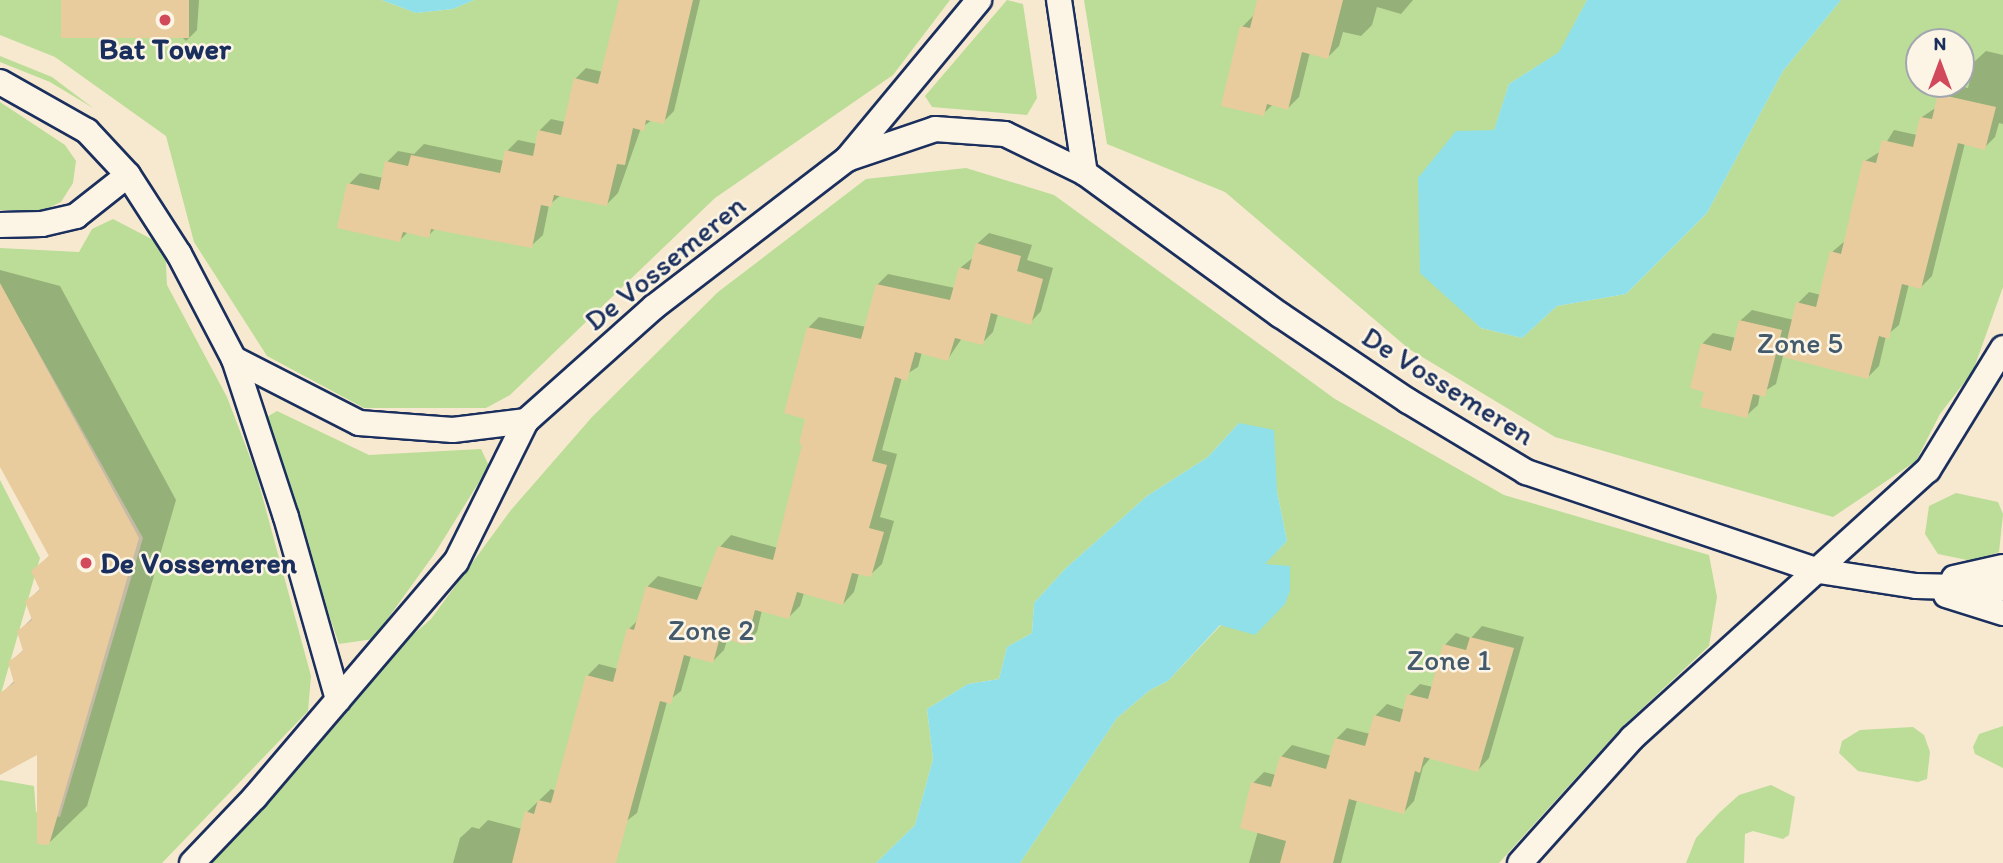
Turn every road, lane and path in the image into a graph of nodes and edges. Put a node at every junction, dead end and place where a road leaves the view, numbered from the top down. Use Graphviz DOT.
graph roads {
  1 [pos="979,0"];
  2 [pos="1059,0"];
  3 [pos="0,82"];
  4 [pos="847,159"];
  5 [pos="1085,173"];
  6 [pos="128,175"];
  7 [pos="0,225"];
  8 [pos="2003,348"];
  9 [pos="234,359"];
  10 [pos="526,421"];
  11 [pos="2003,567"];
  12 [pos="1819,571"];
  13 [pos="1916,586"];
  14 [pos="2003,588"];
  15 [pos="2003,613"];
  16 [pos="338,700"];
  17 [pos="192,863"];
  18 [pos="1520,863"];
  1 -- 4 [label="lane, De Vossemeren"];
  2 -- 5 [label="lane"];
  3 -- 6 [label="lane"];
  4 -- 5 [label="lane, De Vossemeren"];
  4 -- 10 [label="lane, De Vossemeren"];
  5 -- 12 [label="lane, De Vossemeren"];
  6 -- 7 [label="lane"];
  6 -- 9 [label="lane"];
  8 -- 12 [label="lane"];
  9 -- 10 [label="lane"];
  9 -- 16 [label="lane"];
  10 -- 16 [label="lane, De Vossemeren"];
  11 -- 13 [label="lane"];
  12 -- 13 [label="lane, De Vossemeren"];
  12 -- 18 [label="lane"];
  13 -- 14 [label="lane"];
  13 -- 15 [label="lane"];
  16 -- 17 [label="lane, De Vossemeren"];
}
